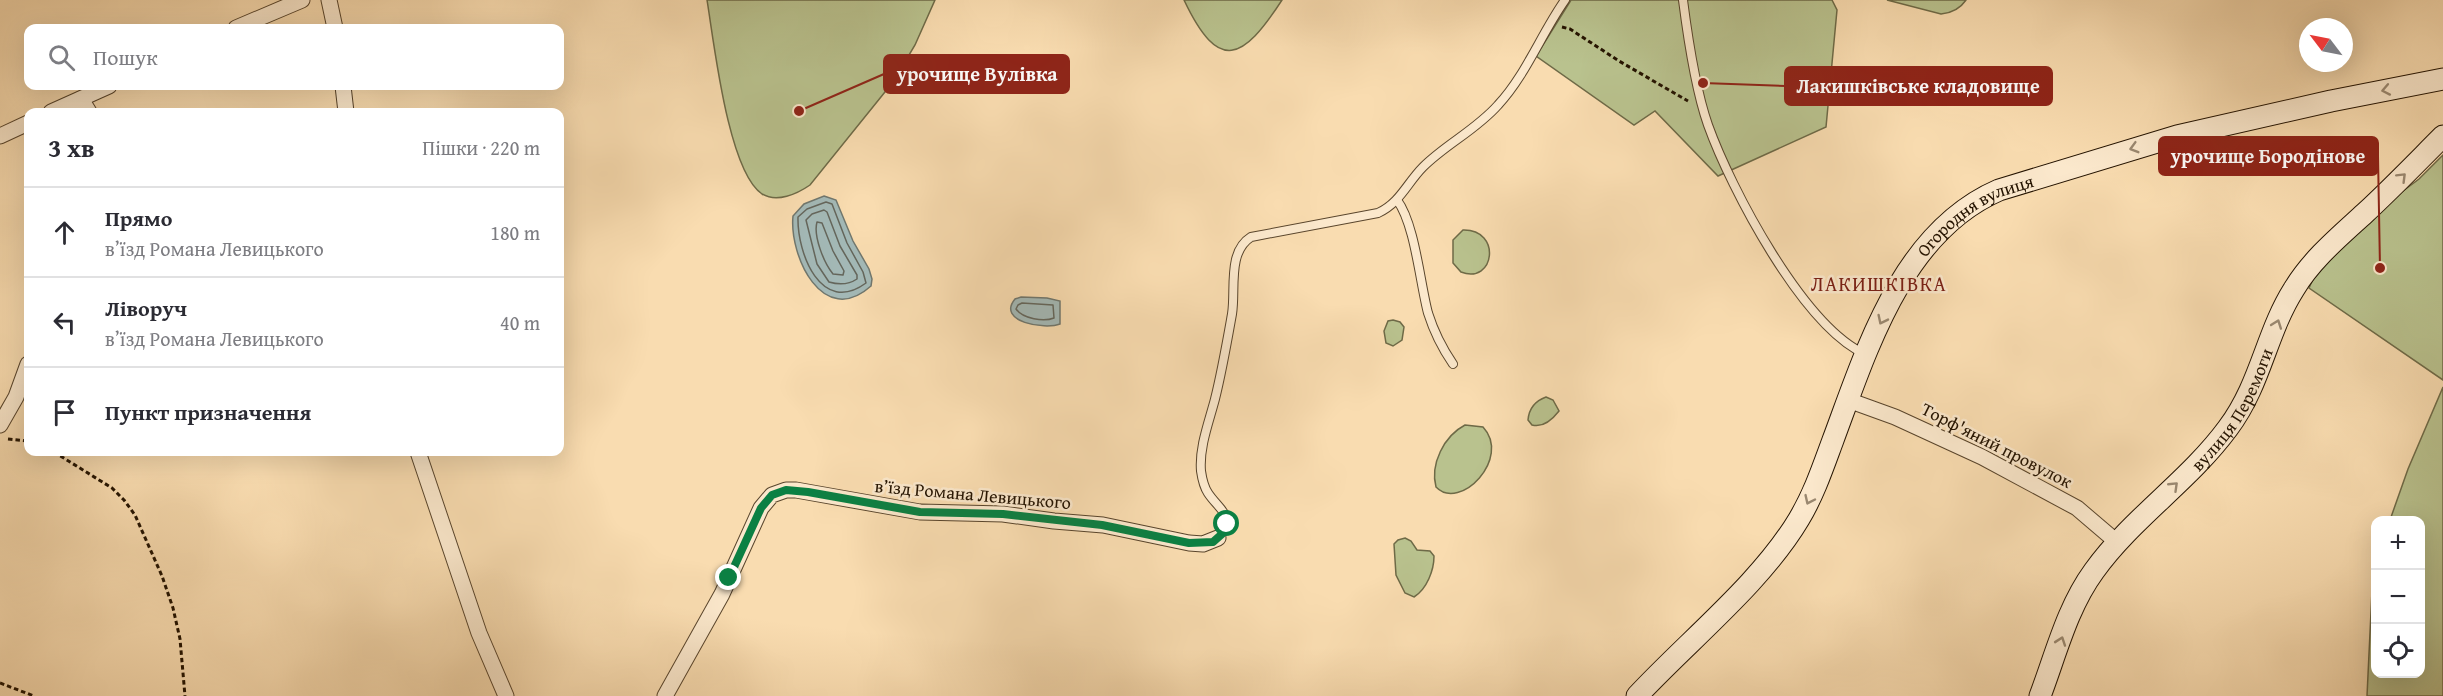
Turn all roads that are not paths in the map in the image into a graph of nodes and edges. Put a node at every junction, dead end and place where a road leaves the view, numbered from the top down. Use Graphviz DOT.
graph roads {
  1 [pos="302,0"];
  2 [pos="329,0"];
  3 [pos="1565,0"];
  4 [pos="1683,0"];
  5 [pos="245,24"];
  6 [pos="334,24"];
  7 [pos="2443,79"];
  8 [pos="101,90"];
  9 [pos="343,90"];
  10 [pos="81,99"];
  11 [pos="60,108"];
  12 [pos="87,108"];
  13 [pos="346,108"];
  14 [pos="24,125"];
  15 [pos="0,136"];
  16 [pos="2443,136"];
  17 [pos="1398,200"];
  18 [pos="1866,355"];
  19 [pos="1453,364"];
  20 [pos="24,375"];
  21 [pos="1848,400"];
  22 [pos="0,425"];
  23 [pos="419,456"];
  24 [pos="1218,538"];
  25 [pos="2118,543"];
  26 [pos="506,696"];
  27 [pos="664,696"];
  28 [pos="1637,696"];
  29 [pos="2040,696"];
  1 -- 5 [label="street"];
  2 -- 6 [label="street"];
  3 -- 17 [label="lane"];
  4 -- 18 [label="lane"];
  7 -- 18 [label="street, Огородня вулиця, one-way"];
  8 -- 10 [label="street"];
  9 -- 13 [label="street"];
  10 -- 11 [label="street"];
  10 -- 12 [label="street"];
  14 -- 15 [label="street"];
  25 -- 16 [label="street, вулиця Перемоги, one-way"];
  17 -- 19 [label="lane"];
  17 -- 24 [label="lane"];
  18 -- 21 [label="street, Огородня вулиця"];
  20 -- 22 [label="street"];
  21 -- 25 [label="street, Торф'яний провулок"];
  21 -- 28 [label="street, Огородня вулиця, one-way"];
  23 -- 26 [label="street"];
  24 -- 27 [label="street, в’їзд Романа Левицького"];
  29 -- 25 [label="street, вулиця Перемоги, one-way"];
}
